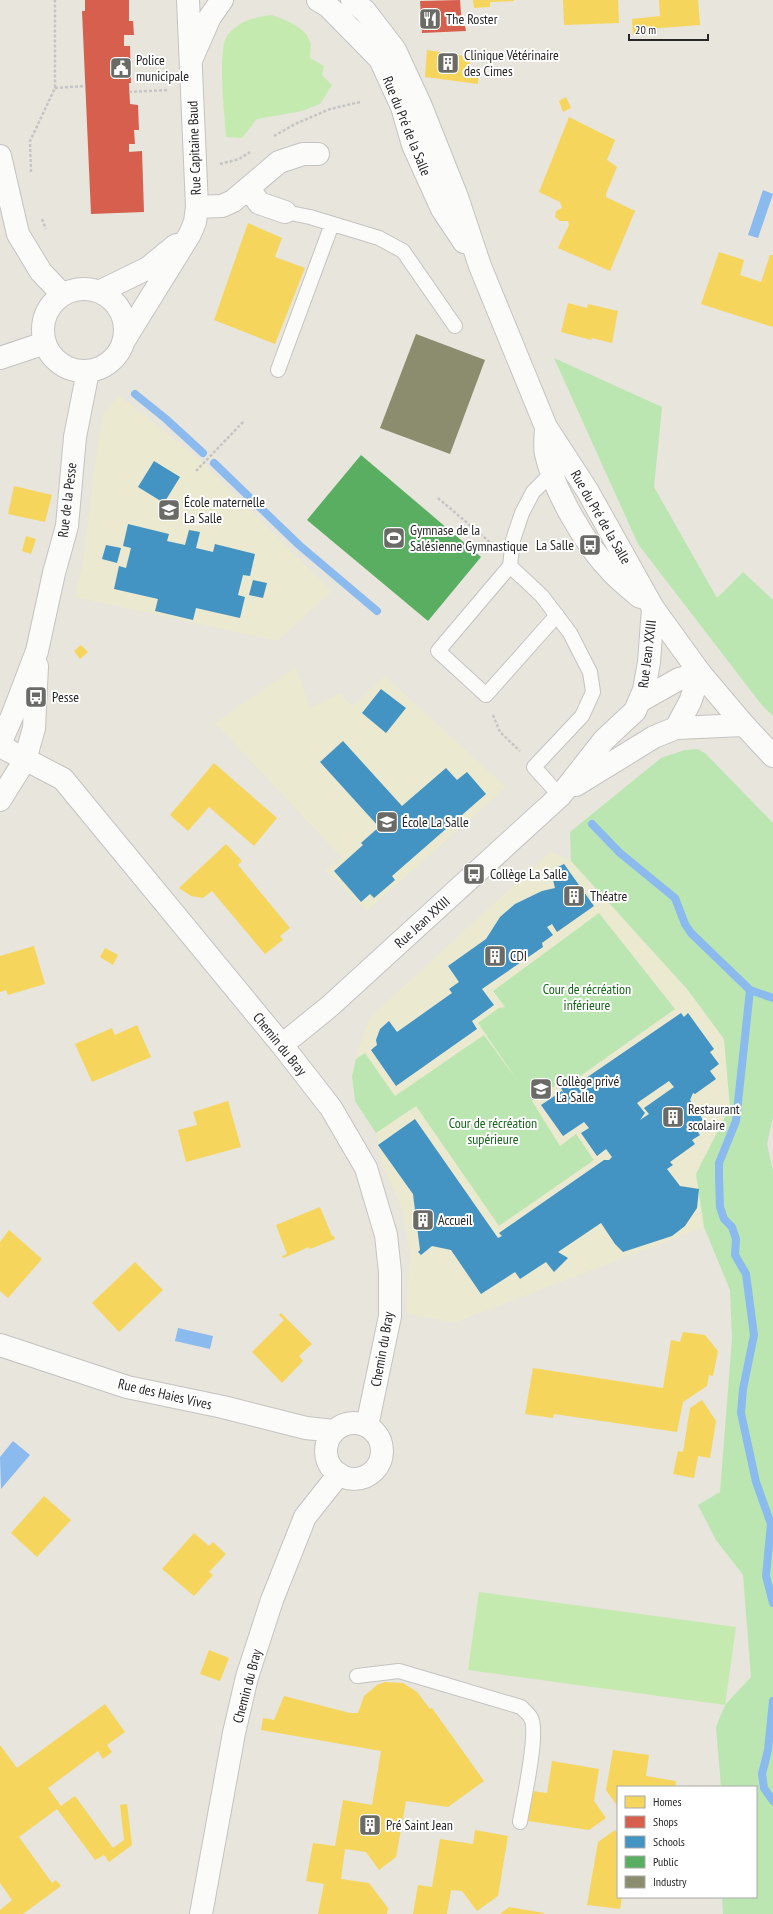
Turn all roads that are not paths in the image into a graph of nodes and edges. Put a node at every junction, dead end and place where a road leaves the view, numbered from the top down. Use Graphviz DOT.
graph roads {
  1 [pos="188,0"];
  2 [pos="222,0"];
  3 [pos="318,0"];
  4 [pos="352,0"];
  5 [pos="191,61"];
  6 [pos="318,154"];
  7 [pos="0,156"];
  8 [pos="249,188"];
  9 [pos="197,208"];
  10 [pos="285,212"];
  11 [pos="332,224"];
  12 [pos="190,234"];
  13 [pos="480,266"];
  14 [pos="101,291"];
  15 [pos="62,294"];
  16 [pos="455,326"];
  17 [pos="125,339"];
  18 [pos="45,343"];
  19 [pos="0,358"];
  20 [pos="278,370"];
  21 [pos="88,371"];
  22 [pos="546,427"];
  23 [pos="552,474"];
  24 [pos="510,563"];
  25 [pos="653,608"];
  26 [pos="557,615"];
  27 [pos="37,651"];
  28 [pos="700,673"];
  29 [pos="640,701"];
  30 [pos="744,725"];
  31 [pos="676,728"];
  32 [pos="0,745"];
  33 [pos="773,756"];
  34 [pos="25,760"];
  35 [pos="560,796"];
  36 [pos="0,800"];
  37 [pos="282,1045"];
  38 [pos="0,1345"];
  39 [pos="367,1426"];
  40 [pos="334,1431"];
  41 [pos="339,1474"];
  42 [pos="357,1676"];
  43 [pos="520,1822"];
  44 [pos="201,1914"];
  1 -- 5 [label="street, Rue Capitaine Baud"];
  2 -- 5 [label="street, Rue Capitaine Baud"];
  3 -- 13 [label="street, Rue du Pré de la Salle"];
  4 -- 13 [label="street, Rue du Pré de la Salle"];
  5 -- 9 [label="street, Rue Capitaine Baud"];
  6 -- 8 [label="street"];
  7 -- 15 [label="street"];
  8 -- 9 [label="street"];
  8 -- 10 [label="street"];
  9 -- 12 [label="street, Rue Capitaine Baud"];
  10 -- 11 [label="lane"];
  11 -- 16 [label="lane"];
  11 -- 20 [label="lane"];
  12 -- 14 [label="street"];
  12 -- 17 [label="street, Rue Capitaine Baud"];
  13 -- 22 [label="street, Rue du Pré de la Salle"];
  14 -- 15 [label="street"];
  14 -- 17 [label="street, Rue Capitaine Baud"];
  15 -- 18 [label="street, Rue Capitaine Baud"];
  17 -- 21 [label="street, Rue Capitaine Baud"];
  18 -- 19 [label="street"];
  18 -- 21 [label="street, Rue Capitaine Baud"];
  21 -- 27 [label="street, Rue de la Pesse"];
  22 -- 23 [label="street, Rue du Pré de la Salle"];
  22 -- 25 [label="street, Rue du Pré de la Salle"];
  23 -- 24 [label="lane"];
  23 -- 25 [label="street, Rue du Pré de la Salle"];
  24 -- 26 [label="lane"];
  24 -- 26 [label="lane"];
  25 -- 28 [label="street, Rue du Pré de la Salle"];
  25 -- 29 [label="street, Rue Jean XXIII"];
  26 -- 35 [label="lane"];
  27 -- 32 [label="street, Rue de la Pesse"];
  27 -- 34 [label="street, Rue de la Pesse"];
  28 -- 29 [label="street, Rue Jean XXIII"];
  28 -- 30 [label="street, Rue du Pré de la Salle"];
  28 -- 31 [label="street"];
  29 -- 35 [label="street, Rue Jean XXIII"];
  30 -- 31 [label="street, Rue Jean XXIII"];
  30 -- 33 [label="street, Rue du Pré de la Salle"];
  31 -- 35 [label="street, Rue Jean XXIII"];
  32 -- 34 [label="street, Chemin du Bray"];
  34 -- 36 [label="street, Rue de la Pesse"];
  34 -- 37 [label="street, Chemin du Bray"];
  35 -- 37 [label="street, Rue Jean XXIII"];
  37 -- 39 [label="street, Chemin du Bray"];
  38 -- 40 [label="street, Rue des Haies Vives"];
  39 -- 40 [label="street"];
  39 -- 41 [label="street"];
  40 -- 41 [label="street"];
  41 -- 44 [label="street, Chemin du Bray"];
  42 -- 43 [label="lane"];
}
